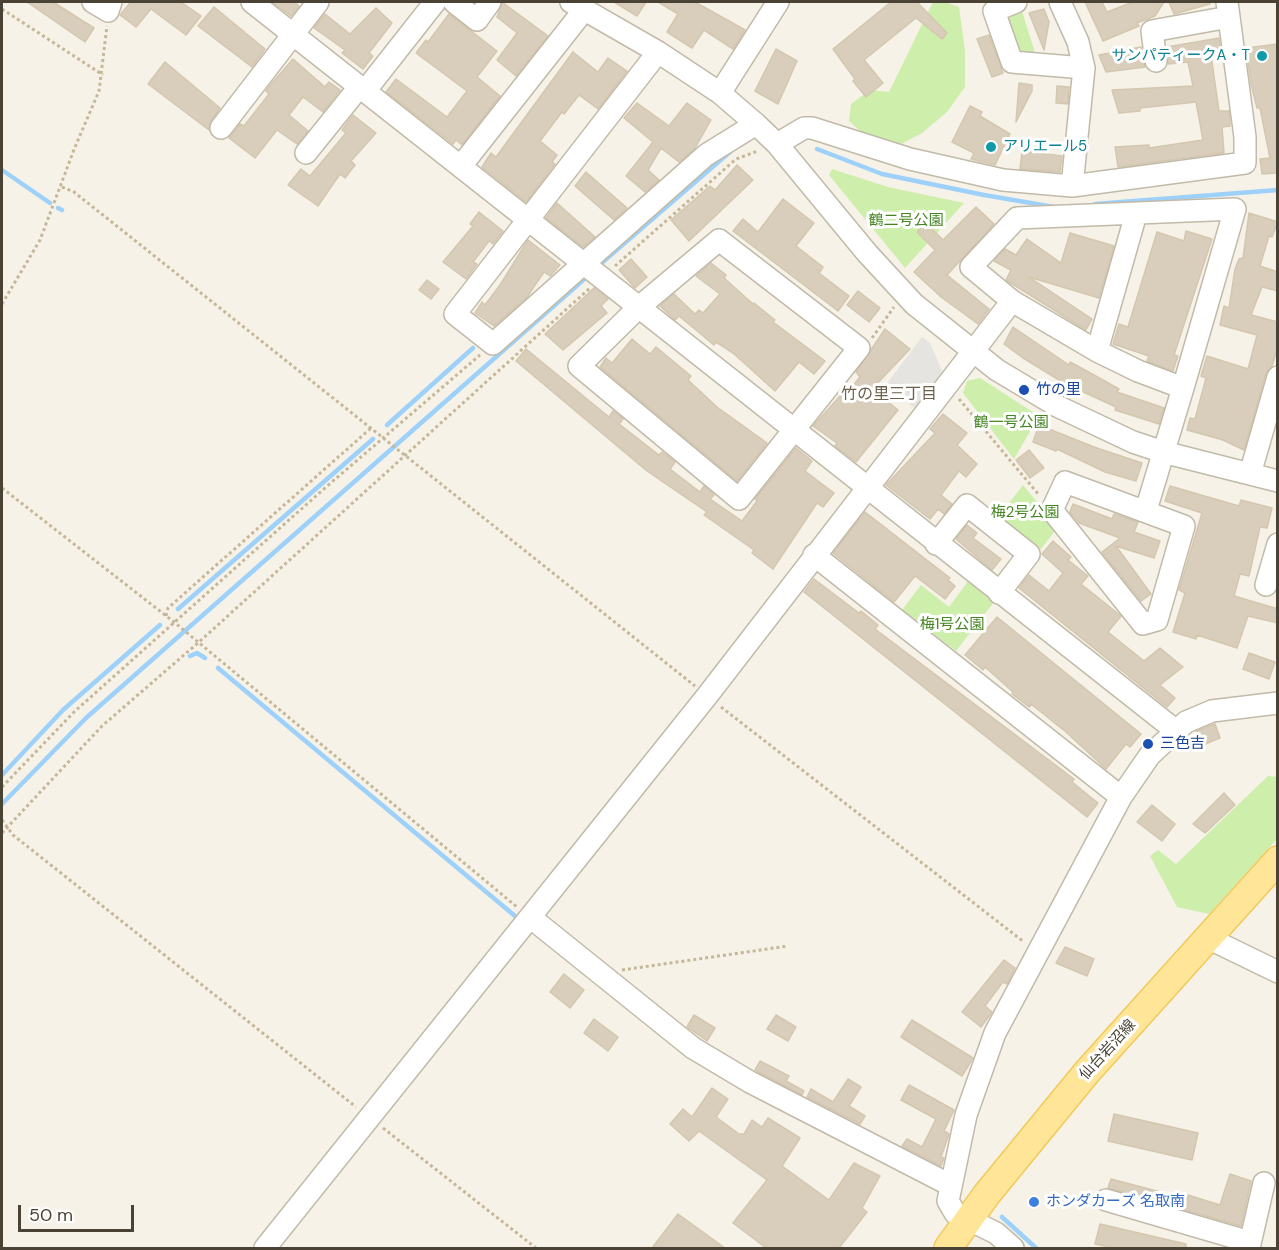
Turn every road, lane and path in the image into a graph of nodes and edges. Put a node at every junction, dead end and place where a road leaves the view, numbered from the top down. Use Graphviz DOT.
graph roads {
  1 [pos="252,2"];
  2 [pos="318,2"];
  3 [pos="435,2"];
  4 [pos="454,2"];
  5 [pos="490,2"];
  6 [pos="1016,2"];
  7 [pos="1060,2"];
  8 [pos="576,4"];
  9 [pos="771,4"];
  10 [pos="104,5"];
  11 [pos="2,9"];
  12 [pos="1228,9"];
  13 [pos="294,34"];
  14 [pos="658,52"];
  15 [pos="1156,61"];
  16 [pos="1084,68"];
  17 [pos="103,75"];
  18 [pos="362,89"];
  19 [pos="720,93"];
  20 [pos="756,124"];
  21 [pos="221,128"];
  22 [pos="768,147"];
  23 [pos="306,153"];
  24 [pos="461,166"];
  25 [pos="1072,186"];
  26 [pos="62,187"];
  27 [pos="1136,214"];
  28 [pos="528,219"];
  29 [pos="594,270"];
  30 [pos="1012,302"];
  31 [pos="2,304"];
  32 [pos="896,304"];
  33 [pos="639,307"];
  34 [pos="493,344"];
  35 [pos="859,348"];
  36 [pos="1097,351"];
  37 [pos="974,353"];
  38 [pos="1277,381"];
  39 [pos="1183,388"];
  40 [pos="957,396"];
  41 [pos="371,428"];
  42 [pos="793,430"];
  43 [pos="386,440"];
  44 [pos="1163,452"];
  45 [pos="406,456"];
  46 [pos="1250,474"];
  47 [pos="1278,481"];
  48 [pos="2,488"];
  49 [pos="867,488"];
  50 [pos="1052,510"];
  51 [pos="1146,510"];
  52 [pos="936,544"];
  53 [pos="1278,544"];
  54 [pos="814,555"];
  55 [pos="1266,585"];
  56 [pos="999,592"];
  57 [pos="166,616"];
  58 [pos="174,622"];
  59 [pos="199,642"];
  60 [pos="707,696"];
  61 [pos="1278,703"];
  62 [pos="1175,730"];
  63 [pos="2,787"];
  64 [pos="1121,797"];
  65 [pos="2,820"];
  66 [pos="7,827"];
  67 [pos="2,833"];
  68 [pos="1278,860"];
  69 [pos="530,917"];
  70 [pos="1208,938"];
  71 [pos="788,946"];
  72 [pos="1037,952"];
  73 [pos="1278,972"];
  74 [pos="600,973"];
  75 [pos="369,1118"];
  76 [pos="1264,1183"];
  77 [pos="950,1185"];
  78 [pos="1106,1200"];
  79 [pos="968,1219"];
  80 [pos="1249,1245"];
  81 [pos="266,1248"];
  82 [pos="536,1248"];
  83 [pos="948,1248"];
  84 [pos="1013,1248"];
  1 -- 13 [label="street"];
  2 -- 13 [label="street"];
  3 -- 18 [label="street"];
  4 -- 5 [label="street"];
  6 -- 16 [label="street"];
  7 -- 16 [label="street"];
  8 -- 14 [label="street"];
  8 -- 24 [label="street"];
  9 -- 19 [label="street"];
  10 -- 17 [label="path"];
  11 -- 17 [label="path"];
  12 -- 15 [label="street"];
  12 -- 25 [label="street"];
  13 -- 18 [label="street"];
  13 -- 21 [label="street"];
  14 -- 19 [label="street"];
  14 -- 28 [label="street"];
  16 -- 25 [label="street"];
  17 -- 26 [label="path"];
  18 -- 23 [label="street"];
  18 -- 24 [label="street"];
  19 -- 20 [label="street"];
  20 -- 22 [label="street"];
  20 -- 29 [label="street"];
  22 -- 25 [label="street"];
  22 -- 29 [label="path"];
  22 -- 37 [label="street"];
  24 -- 28 [label="street"];
  26 -- 31 [label="path"];
  26 -- 41 [label="path"];
  27 -- 30 [label="street"];
  27 -- 36 [label="street"];
  27 -- 39 [label="street"];
  28 -- 29 [label="street"];
  28 -- 34 [label="street"];
  29 -- 33 [label="street"];
  29 -- 34 [label="street"];
  29 -- 45 [label="path"];
  30 -- 36 [label="street"];
  30 -- 37 [label="street"];
  32 -- 35 [label="path"];
  33 -- 35 [label="street"];
  33 -- 42 [label="street"];
  33 -- 42 [label="street"];
  34 -- 43 [label="path"];
  35 -- 42 [label="street"];
  36 -- 39 [label="street"];
  37 -- 44 [label="street"];
  37 -- 49 [label="street"];
  38 -- 46 [label="street"];
  39 -- 44 [label="street"];
  40 -- 50 [label="path"];
  41 -- 43 [label="path"];
  41 -- 57 [label="path"];
  42 -- 49 [label="street"];
  43 -- 45 [label="path"];
  43 -- 58 [label="path"];
  44 -- 46 [label="street"];
  44 -- 51 [label="street"];
  45 -- 59 [label="path"];
  45 -- 60 [label="path"];
  46 -- 47 [label="street"];
  48 -- 57 [label="path"];
  49 -- 52 [label="street"];
  49 -- 54 [label="street"];
  50 -- 51 [label="street"];
  50 -- 51 [label="street"];
  52 -- 56 [label="street"];
  52 -- 56 [label="street"];
  53 -- 55 [label="street"];
  54 -- 60 [label="street"];
  54 -- 64 [label="street"];
  56 -- 62 [label="street"];
  57 -- 58 [label="path"];
  58 -- 59 [label="path"];
  58 -- 63 [label="path"];
  59 -- 66 [label="path"];
  59 -- 69 [label="path"];
  60 -- 69 [label="street"];
  60 -- 72 [label="path"];
  61 -- 62 [label="street"];
  62 -- 64 [label="street"];
  64 -- 72 [label="street"];
  65 -- 66 [label="path"];
  66 -- 67 [label="path"];
  66 -- 75 [label="path"];
  68 -- 70 [label="main road, 仙台岩沼線"];
  69 -- 74 [label="street"];
  69 -- 75 [label="street"];
  70 -- 73 [label="street"];
  70 -- 79 [label="main road, 仙台岩沼線"];
  71 -- 74 [label="path"];
  72 -- 77 [label="street"];
  74 -- 77 [label="street"];
  75 -- 81 [label="street"];
  75 -- 82 [label="path"];
  76 -- 80 [label="street"];
  77 -- 79 [label="street"];
  78 -- 80 [label="street"];
  79 -- 83 [label="main road, 仙台岩沼線"];
  79 -- 84 [label="street"];
}
